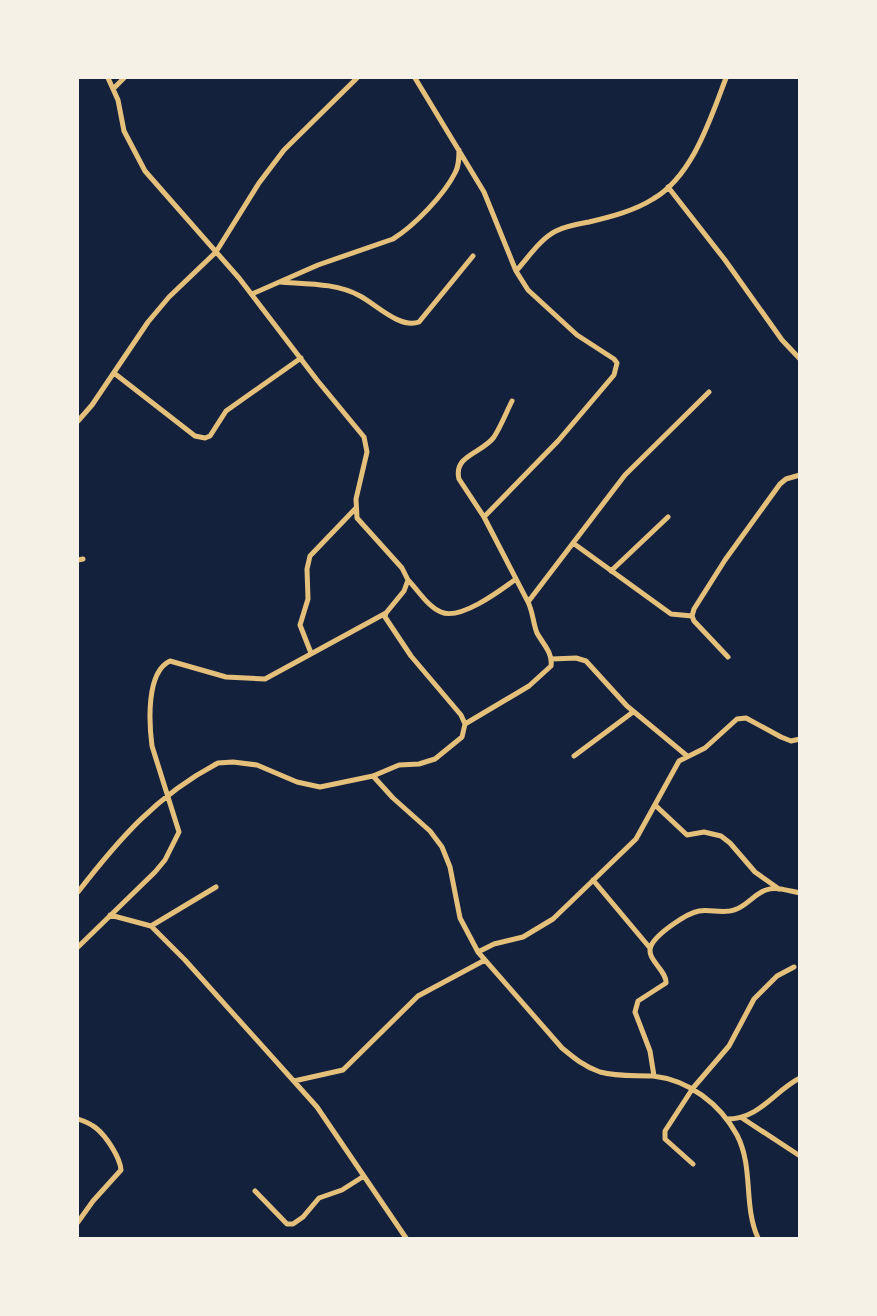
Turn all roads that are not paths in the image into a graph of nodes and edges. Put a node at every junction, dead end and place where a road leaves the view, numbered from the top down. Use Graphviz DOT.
graph roads {
  1 [pos="108,78"];
  2 [pos="124,78"];
  3 [pos="357,78"];
  4 [pos="415,78"];
  5 [pos="726,78"];
  6 [pos="113,89"];
  7 [pos="459,148"];
  8 [pos="668,187"];
  9 [pos="216,252"];
  10 [pos="473,256"];
  11 [pos="516,271"];
  12 [pos="280,282"];
  13 [pos="252,294"];
  14 [pos="300,358"];
  15 [pos="800,359"];
  16 [pos="114,373"];
  17 [pos="709,392"];
  18 [pos="512,401"];
  19 [pos="78,420"];
  20 [pos="800,475"];
  21 [pos="355,508"];
  22 [pos="484,517"];
  23 [pos="668,517"];
  24 [pos="573,543"];
  25 [pos="611,571"];
  26 [pos="408,580"];
  27 [pos="516,580"];
  28 [pos="528,602"];
  29 [pos="386,612"];
  30 [pos="692,616"];
  31 [pos="311,653"];
  32 [pos="728,656"];
  33 [pos="552,659"];
  34 [pos="633,712"];
  35 [pos="466,724"];
  36 [pos="800,739"];
  37 [pos="686,755"];
  38 [pos="574,756"];
  39 [pos="373,776"];
  40 [pos="168,797"];
  41 [pos="655,805"];
  42 [pos="593,880"];
  43 [pos="216,887"];
  44 [pos="779,889"];
  45 [pos="78,892"];
  46 [pos="800,893"];
  47 [pos="110,915"];
  48 [pos="151,926"];
  49 [pos="78,947"];
  50 [pos="650,948"];
  51 [pos="478,952"];
  52 [pos="485,960"];
  53 [pos="794,967"];
  54 [pos="654,1076"];
  55 [pos="800,1078"];
  56 [pos="294,1080"];
  57 [pos="693,1088"];
  58 [pos="78,1118"];
  59 [pos="742,1118"];
  60 [pos="727,1119"];
  61 [pos="800,1156"];
  62 [pos="693,1164"];
  63 [pos="364,1176"];
  64 [pos="255,1191"];
  65 [pos="78,1222"];
  66 [pos="406,1238"];
  67 [pos="758,1238"];
  1 -- 6 [label="street"];
  2 -- 6 [label="street"];
  3 -- 9 [label="street"];
  4 -- 7 [label="street"];
  5 -- 8 [label="street"];
  6 -- 9 [label="street"];
  7 -- 11 [label="street"];
  7 -- 12 [label="street"];
  8 -- 11 [label="street"];
  8 -- 15 [label="street"];
  9 -- 13 [label="street"];
  9 -- 16 [label="street"];
  10 -- 12 [label="street"];
  11 -- 22 [label="street"];
  12 -- 13 [label="street"];
  13 -- 14 [label="street"];
  14 -- 16 [label="street"];
  14 -- 21 [label="street"];
  16 -- 19 [label="street"];
  17 -- 24 [label="street"];
  18 -- 22 [label="street"];
  20 -- 30 [label="street"];
  21 -- 26 [label="street"];
  21 -- 31 [label="street"];
  22 -- 27 [label="street"];
  23 -- 25 [label="street"];
  24 -- 25 [label="street"];
  24 -- 28 [label="street"];
  25 -- 30 [label="street"];
  26 -- 27 [label="street"];
  26 -- 29 [label="street"];
  27 -- 28 [label="street"];
  28 -- 33 [label="street"];
  29 -- 31 [label="street"];
  29 -- 35 [label="street"];
  30 -- 32 [label="street"];
  31 -- 40 [label="street"];
  33 -- 34 [label="street"];
  33 -- 35 [label="street"];
  34 -- 37 [label="street"];
  34 -- 38 [label="street"];
  35 -- 39 [label="street"];
  36 -- 37 [label="street"];
  37 -- 41 [label="street"];
  39 -- 40 [label="street"];
  39 -- 51 [label="street"];
  40 -- 45 [label="street"];
  40 -- 47 [label="street"];
  41 -- 42 [label="street"];
  41 -- 44 [label="street"];
  42 -- 50 [label="street"];
  42 -- 51 [label="street"];
  43 -- 48 [label="street"];
  44 -- 46 [label="street"];
  44 -- 50 [label="street"];
  47 -- 48 [label="street"];
  47 -- 49 [label="street"];
  48 -- 56 [label="street"];
  50 -- 54 [label="street"];
  51 -- 52 [label="street"];
  52 -- 54 [label="street"];
  52 -- 56 [label="street"];
  53 -- 57 [label="street"];
  54 -- 57 [label="street"];
  55 -- 59 [label="street"];
  56 -- 63 [label="street"];
  57 -- 60 [label="street"];
  57 -- 62 [label="street"];
  58 -- 65 [label="street"];
  59 -- 60 [label="street"];
  59 -- 61 [label="street"];
  60 -- 67 [label="street"];
  63 -- 64 [label="street"];
  63 -- 66 [label="street"];
}
